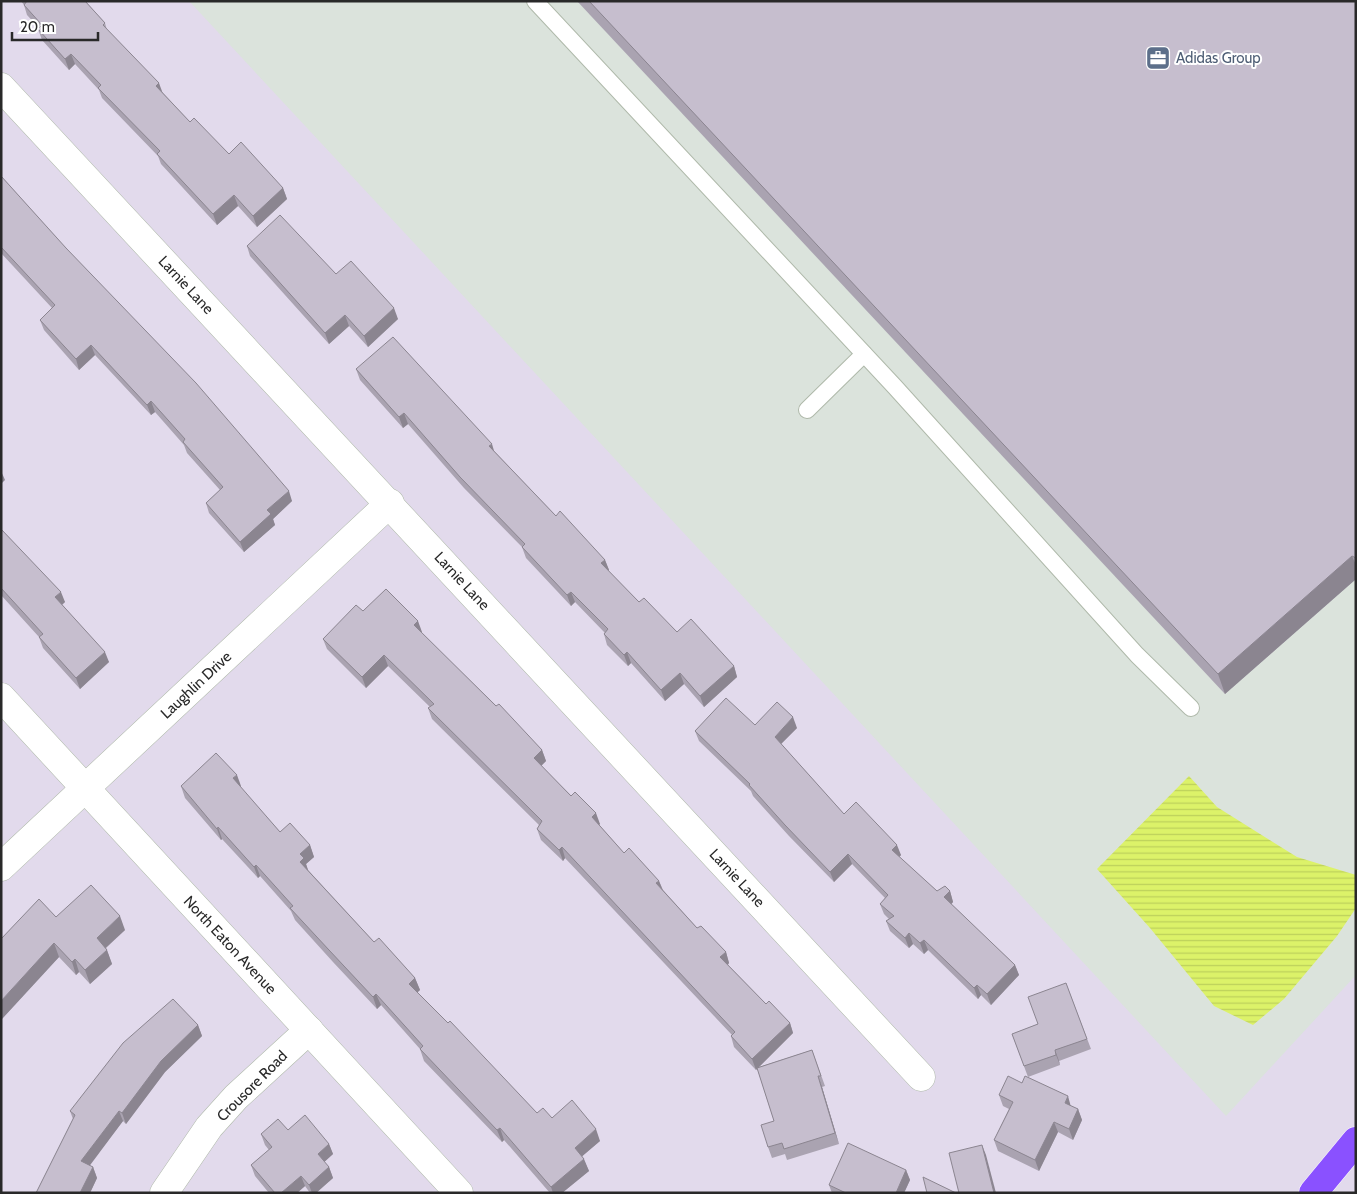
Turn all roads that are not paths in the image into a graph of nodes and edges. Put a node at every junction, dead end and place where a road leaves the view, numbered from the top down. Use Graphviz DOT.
graph roads {
  1 [pos="535,1"];
  2 [pos="1,87"];
  3 [pos="864,354"];
  4 [pos="806,410"];
  5 [pos="390,503"];
  6 [pos="1,697"];
  7 [pos="1191,708"];
  8 [pos="86,788"];
  9 [pos="1,867"];
  10 [pos="309,1030"];
  11 [pos="921,1077"];
  12 [pos="1356,1141"];
  13 [pos="1356,1154"];
  14 [pos="164,1193"];
  15 [pos="459,1193"];
  16 [pos="1313,1193"];
  17 [pos="1319,1193"];
  1 -- 3 [label="lane"];
  2 -- 5 [label="street, Larnie Lane"];
  3 -- 4 [label="lane"];
  3 -- 7 [label="lane"];
  5 -- 8 [label="street, Laughlin Drive"];
  5 -- 11 [label="street, Larnie Lane"];
  6 -- 8 [label="street, North Eaton Avenue"];
  8 -- 9 [label="street, Laughlin Drive"];
  8 -- 10 [label="street, North Eaton Avenue"];
  10 -- 14 [label="street, Crousore Road"];
  10 -- 15 [label="street, North Eaton Avenue"];
  12 -- 16 [label="highway"];
  13 -- 17 [label="highway"];
}
